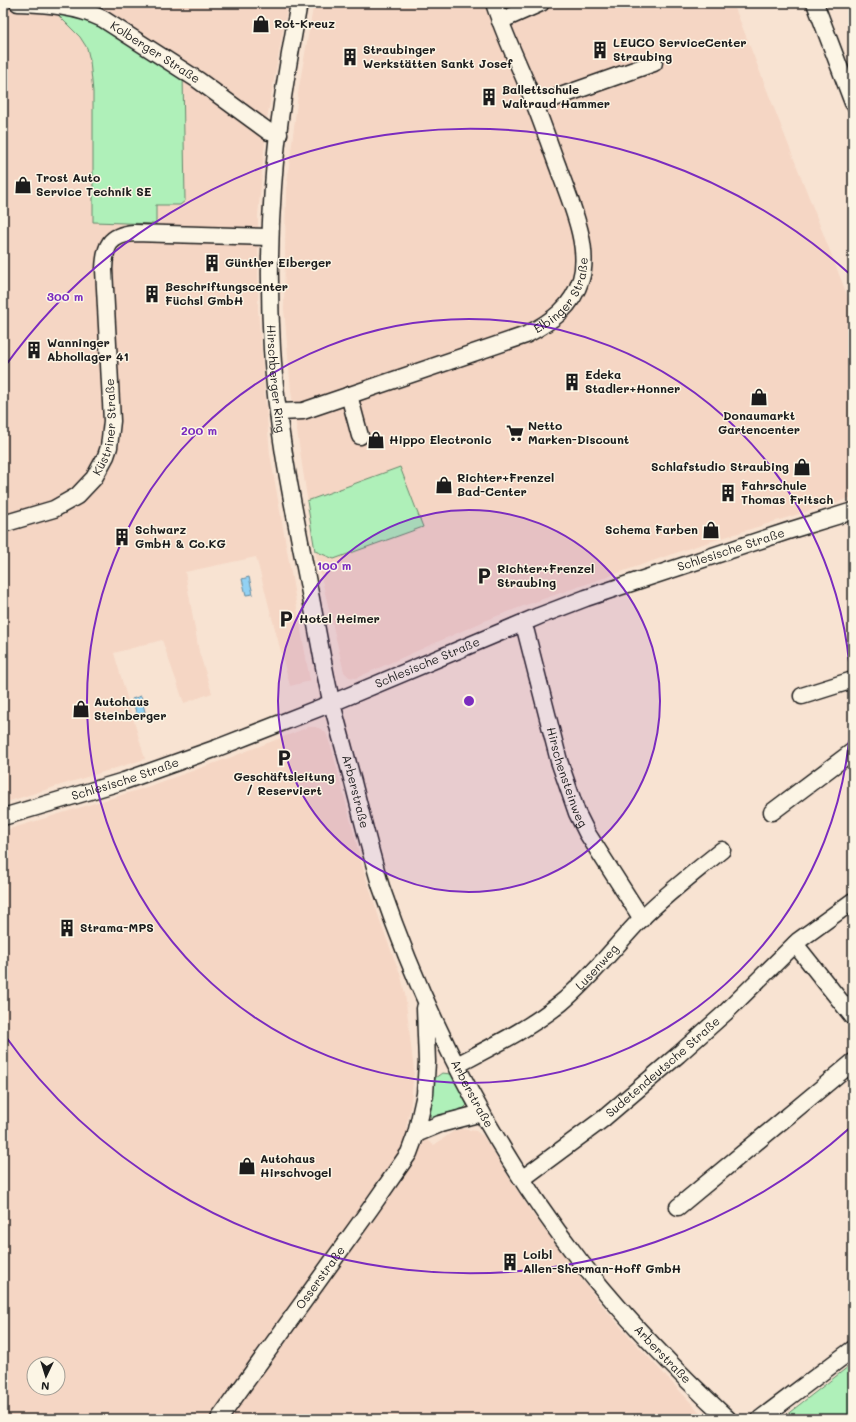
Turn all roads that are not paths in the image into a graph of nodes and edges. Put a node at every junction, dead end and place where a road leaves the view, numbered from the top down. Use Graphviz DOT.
graph roads {
  1 [pos="18,3"];
  2 [pos="299,3"];
  3 [pos="494,3"];
  4 [pos="542,3"];
  5 [pos="815,3"];
  6 [pos="500,21"];
  7 [pos="654,64"];
  8 [pos="853,103"];
  9 [pos="535,105"];
  10 [pos="279,134"];
  11 [pos="270,237"];
  12 [pos="349,395"];
  13 [pos="279,412"];
  14 [pos="360,436"];
  15 [pos="853,511"];
  16 [pos="3,524"];
  17 [pos="522,624"];
  18 [pos="853,680"];
  19 [pos="802,696"];
  20 [pos="332,703"];
  21 [pos="853,751"];
  22 [pos="772,812"];
  23 [pos="3,817"];
  24 [pos="722,850"];
  25 [pos="853,901"];
  26 [pos="642,919"];
  27 [pos="795,944"];
  28 [pos="425,1000"];
  29 [pos="853,1017"];
  30 [pos="853,1062"];
  31 [pos="457,1065"];
  32 [pos="482,1113"];
  33 [pos="416,1134"];
  34 [pos="522,1179"];
  35 [pos="678,1207"];
  36 [pos="853,1349"];
  37 [pos="219,1419"];
  38 [pos="728,1419"];
  39 [pos="760,1419"];
  1 -- 10 [label="street, Kolberger Straße"];
  2 -- 10 [label="street, Hirschberger Ring"];
  3 -- 6 [label="street, Elbinger Straße"];
  4 -- 6 [label="street"];
  5 -- 8 [label="street"];
  6 -- 9 [label="street, Elbinger Straße"];
  7 -- 9 [label="street"];
  9 -- 12 [label="street, Elbinger Straße"];
  10 -- 11 [label="street, Hirschberger Ring"];
  11 -- 13 [label="street, Hirschberger Ring"];
  11 -- 16 [label="street, Küstriner Straße"];
  12 -- 13 [label="street, Elbinger Straße"];
  12 -- 14 [label="street"];
  13 -- 20 [label="street, Hirschberger Ring"];
  15 -- 17 [label="street, Schlesische Straße"];
  17 -- 20 [label="street, Schlesische Straße"];
  17 -- 26 [label="street, Hirschensteinweg"];
  18 -- 19 [label="street"];
  20 -- 23 [label="street, Schlesische Straße"];
  20 -- 28 [label="street, Arberstraße"];
  21 -- 22 [label="street"];
  24 -- 26 [label="street, Lusenweg"];
  25 -- 27 [label="street, Sudetendeutsche Straße"];
  26 -- 31 [label="street, Lusenweg"];
  27 -- 29 [label="street"];
  27 -- 34 [label="street, Sudetendeutsche Straße"];
  28 -- 31 [label="street, Arberstraße"];
  28 -- 33 [label="street, Osserstraße"];
  30 -- 35 [label="street"];
  31 -- 32 [label="street, Arberstraße"];
  32 -- 33 [label="street"];
  32 -- 34 [label="street, Arberstraße"];
  33 -- 37 [label="street, Osserstraße"];
  34 -- 38 [label="street, Arberstraße"];
  36 -- 39 [label="street"];
}
